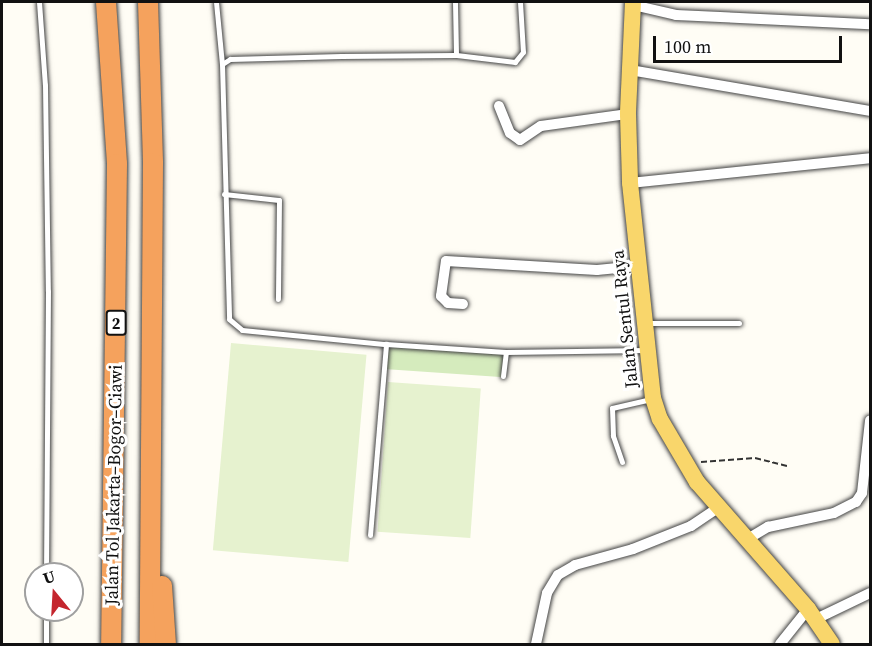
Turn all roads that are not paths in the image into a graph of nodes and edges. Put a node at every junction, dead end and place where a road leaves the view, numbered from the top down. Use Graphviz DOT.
graph roads {
  1 [pos="39,2"];
  2 [pos="106,2"];
  3 [pos="148,2"];
  4 [pos="216,2"];
  5 [pos="454,2"];
  6 [pos="520,2"];
  7 [pos="633,3"];
  8 [pos="870,24"];
  9 [pos="456,55"];
  10 [pos="222,64"];
  11 [pos="630,70"];
  12 [pos="499,106"];
  13 [pos="870,111"];
  14 [pos="628,114"];
  15 [pos="870,158"];
  16 [pos="630,183"];
  17 [pos="224,194"];
  18 [pos="638,266"];
  19 [pos="278,299"];
  20 [pos="463,304"];
  21 [pos="645,323"];
  22 [pos="739,323"];
  23 [pos="386,344"];
  24 [pos="645,350"];
  25 [pos="506,352"];
  26 [pos="503,376"];
  27 [pos="653,398"];
  28 [pos="870,420"];
  29 [pos="622,462"];
  30 [pos="152,466"];
  31 [pos="718,508"];
  32 [pos="370,536"];
  33 [pos="746,540"];
  34 [pos="46,562"];
  35 [pos="870,593"];
  36 [pos="812,614"];
  37 [pos="46,622"];
  38 [pos="46,645"];
  39 [pos="111,645"];
  40 [pos="150,645"];
  41 [pos="166,645"];
  42 [pos="536,645"];
  43 [pos="780,645"];
  44 [pos="832,645"];
  1 -- 34 [label="lane"];
  2 -- 39 [label="highway, Jalan Tol Jakarta–Bogor–Ciawi / 2"];
  3 -- 30 [label="highway, Jalan Tol Jakarta–Bogor–Ciawi / 2"];
  4 -- 10 [label="lane"];
  5 -- 9 [label="lane"];
  6 -- 9 [label="lane"];
  7 -- 8 [label="street"];
  7 -- 11 [label="main road, Jalan Sentul Raya"];
  9 -- 10 [label="lane"];
  10 -- 17 [label="lane"];
  11 -- 13 [label="street"];
  11 -- 14 [label="main road, Jalan Sentul Raya"];
  12 -- 14 [label="street"];
  14 -- 16 [label="main road, Jalan Sentul Raya"];
  15 -- 16 [label="street"];
  16 -- 18 [label="main road, Jalan Sentul Raya"];
  17 -- 19 [label="lane"];
  17 -- 23 [label="lane"];
  18 -- 20 [label="street"];
  18 -- 21 [label="main road, Jalan Sentul Raya"];
  21 -- 22 [label="lane"];
  21 -- 24 [label="main road, Jalan Sentul Raya"];
  23 -- 25 [label="lane"];
  23 -- 32 [label="lane"];
  24 -- 25 [label="lane"];
  24 -- 27 [label="main road, Jalan Sentul Raya"];
  25 -- 26 [label="lane"];
  27 -- 29 [label="lane"];
  27 -- 31 [label="main road, Jalan Sentul Raya"];
  28 -- 33 [label="street"];
  30 -- 40 [label="highway, Jalan Tol Jakarta–Bogor–Ciawi / 2"];
  30 -- 41 [label="highway"];
  31 -- 33 [label="main road, Jalan Sentul Raya"];
  31 -- 42 [label="street"];
  33 -- 36 [label="main road, Jalan Sentul Raya"];
  35 -- 36 [label="street"];
  36 -- 43 [label="street"];
  36 -- 44 [label="main road, Jalan Sentul Raya"];
  37 -- 38 [label="lane"];
}
